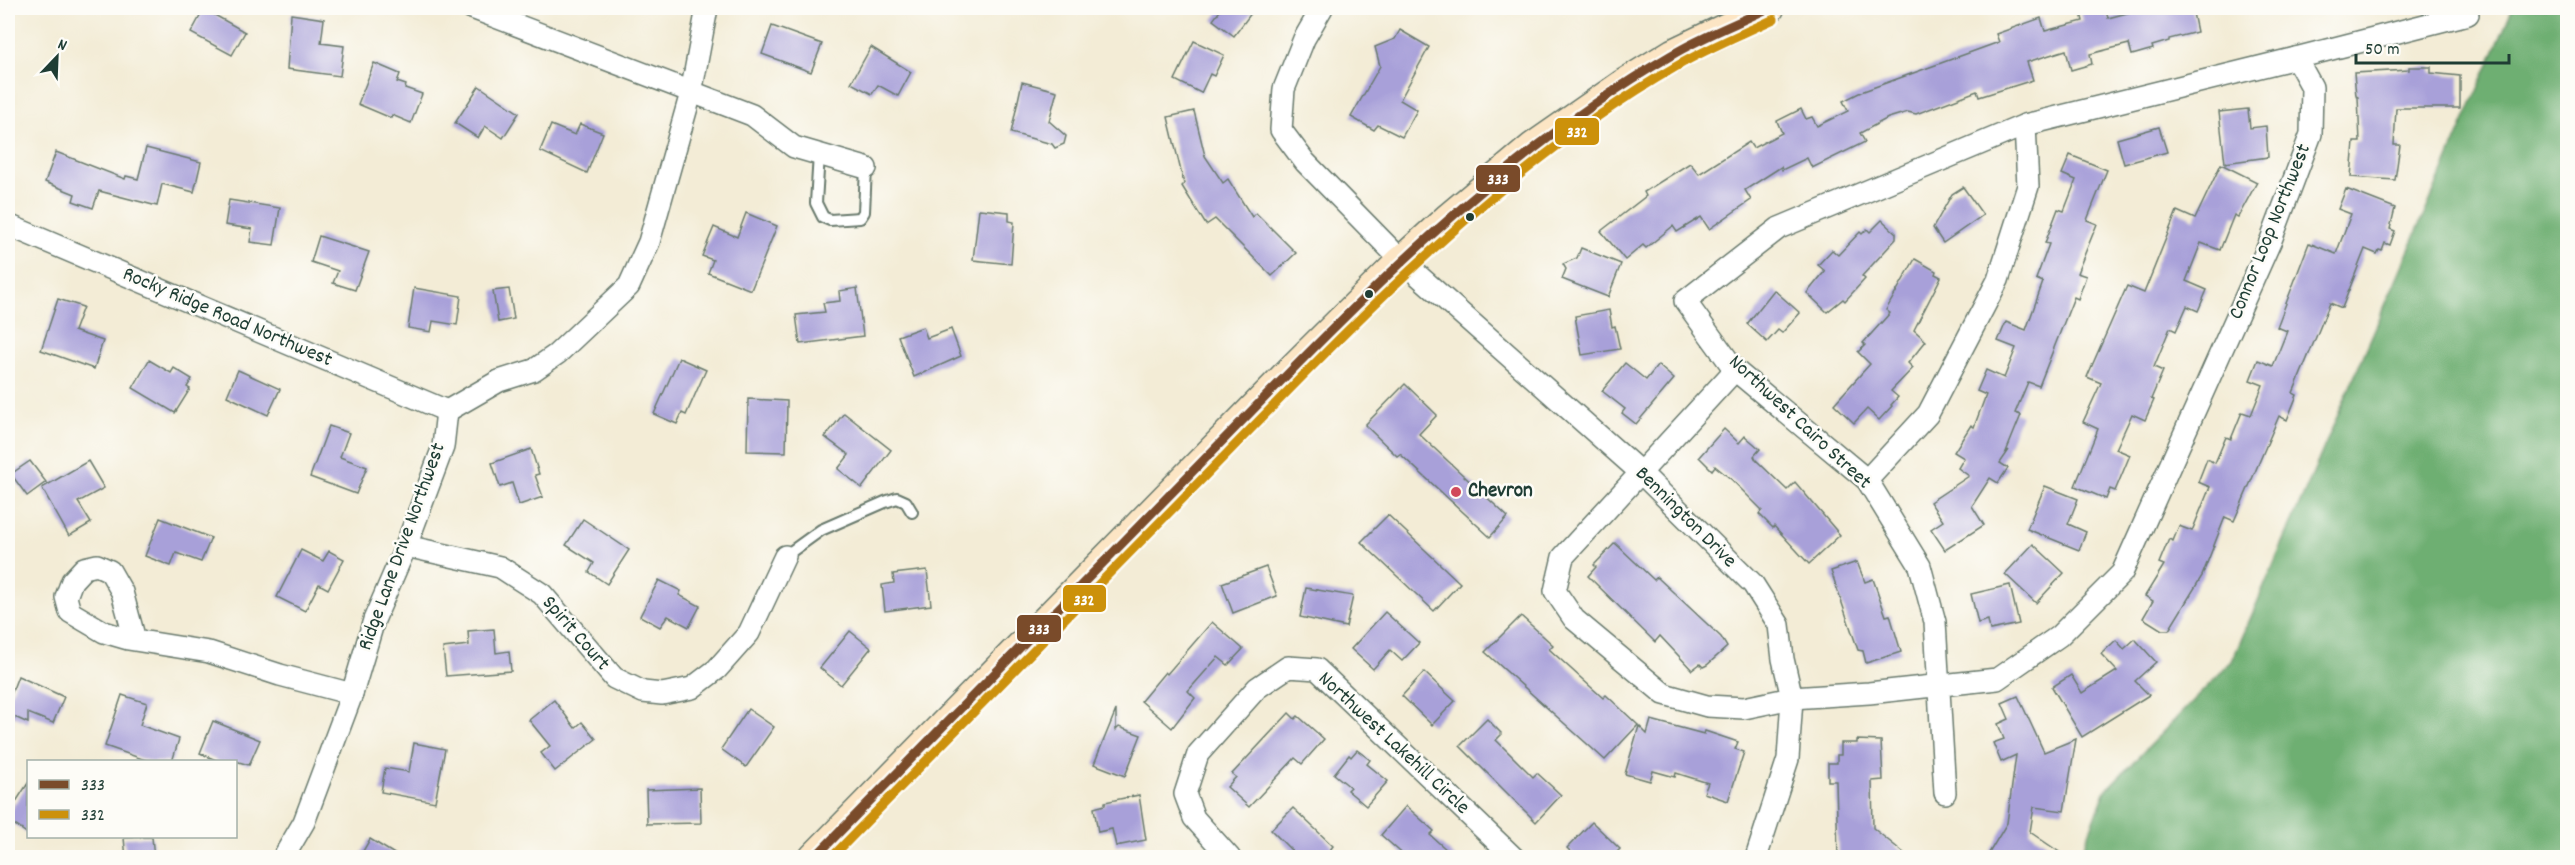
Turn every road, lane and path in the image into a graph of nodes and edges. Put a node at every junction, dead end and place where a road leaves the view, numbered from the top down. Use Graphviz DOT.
graph roads {
  1 [pos="472,8"];
  2 [pos="707,8"];
  3 [pos="1322,8"];
  4 [pos="1769,8"];
  5 [pos="2468,14"];
  6 [pos="2296,58"];
  7 [pos="691,93"];
  8 [pos="2025,125"];
  9 [pos="819,154"];
  10 [pos="866,168"];
  11 [pos="8,225"];
  12 [pos="1402,261"];
  13 [pos="1735,370"];
  14 [pos="447,411"];
  15 [pos="1640,472"];
  16 [pos="1867,480"];
  17 [pos="912,512"];
  18 [pos="406,546"];
  19 [pos="785,556"];
  20 [pos="135,640"];
  21 [pos="1940,686"];
  22 [pos="352,694"];
  23 [pos="1792,698"];
  24 [pos="1945,793"];
  25 [pos="283,858"];
  26 [pos="814,858"];
  27 [pos="1230,858"];
  28 [pos="1514,858"];
  29 [pos="1756,858"];
  1 -- 7 [label="street"];
  2 -- 7 [label="street"];
  3 -- 12 [label="street, Bennington Drive"];
  4 -- 12 [label="main road"];
  5 -- 6 [label="street"];
  6 -- 8 [label="street"];
  6 -- 21 [label="street, Connor Loop Northwest"];
  7 -- 9 [label="street"];
  7 -- 14 [label="street"];
  8 -- 13 [label="street, Northwest Cairo Street"];
  8 -- 16 [label="street"];
  9 -- 10 [label="street"];
  9 -- 10 [label="lane"];
  11 -- 14 [label="street, Rocky Ridge Road Northwest"];
  12 -- 15 [label="street, Bennington Drive"];
  12 -- 26 [label="main road"];
  13 -- 15 [label="street, Connor Loop Northwest"];
  13 -- 16 [label="street, Northwest Cairo Street"];
  14 -- 18 [label="street, Ridge Lane Drive Northwest"];
  15 -- 23 [label="street, Bennington Drive"];
  15 -- 23 [label="street, Connor Loop Northwest"];
  16 -- 21 [label="street, Northwest Cairo Street"];
  17 -- 19 [label="lane"];
  18 -- 19 [label="street, Spirit Court"];
  18 -- 22 [label="street, Ridge Lane Drive Northwest"];
  20 -- 22 [label="street"];
  21 -- 23 [label="street, Connor Loop Northwest"];
  21 -- 24 [label="street, Northwest Cairo Street"];
  22 -- 25 [label="street, Ridge Lane Drive Northwest"];
  23 -- 29 [label="street, Bennington Drive"];
  27 -- 28 [label="street, Northwest Lakehill Circle"];
}
